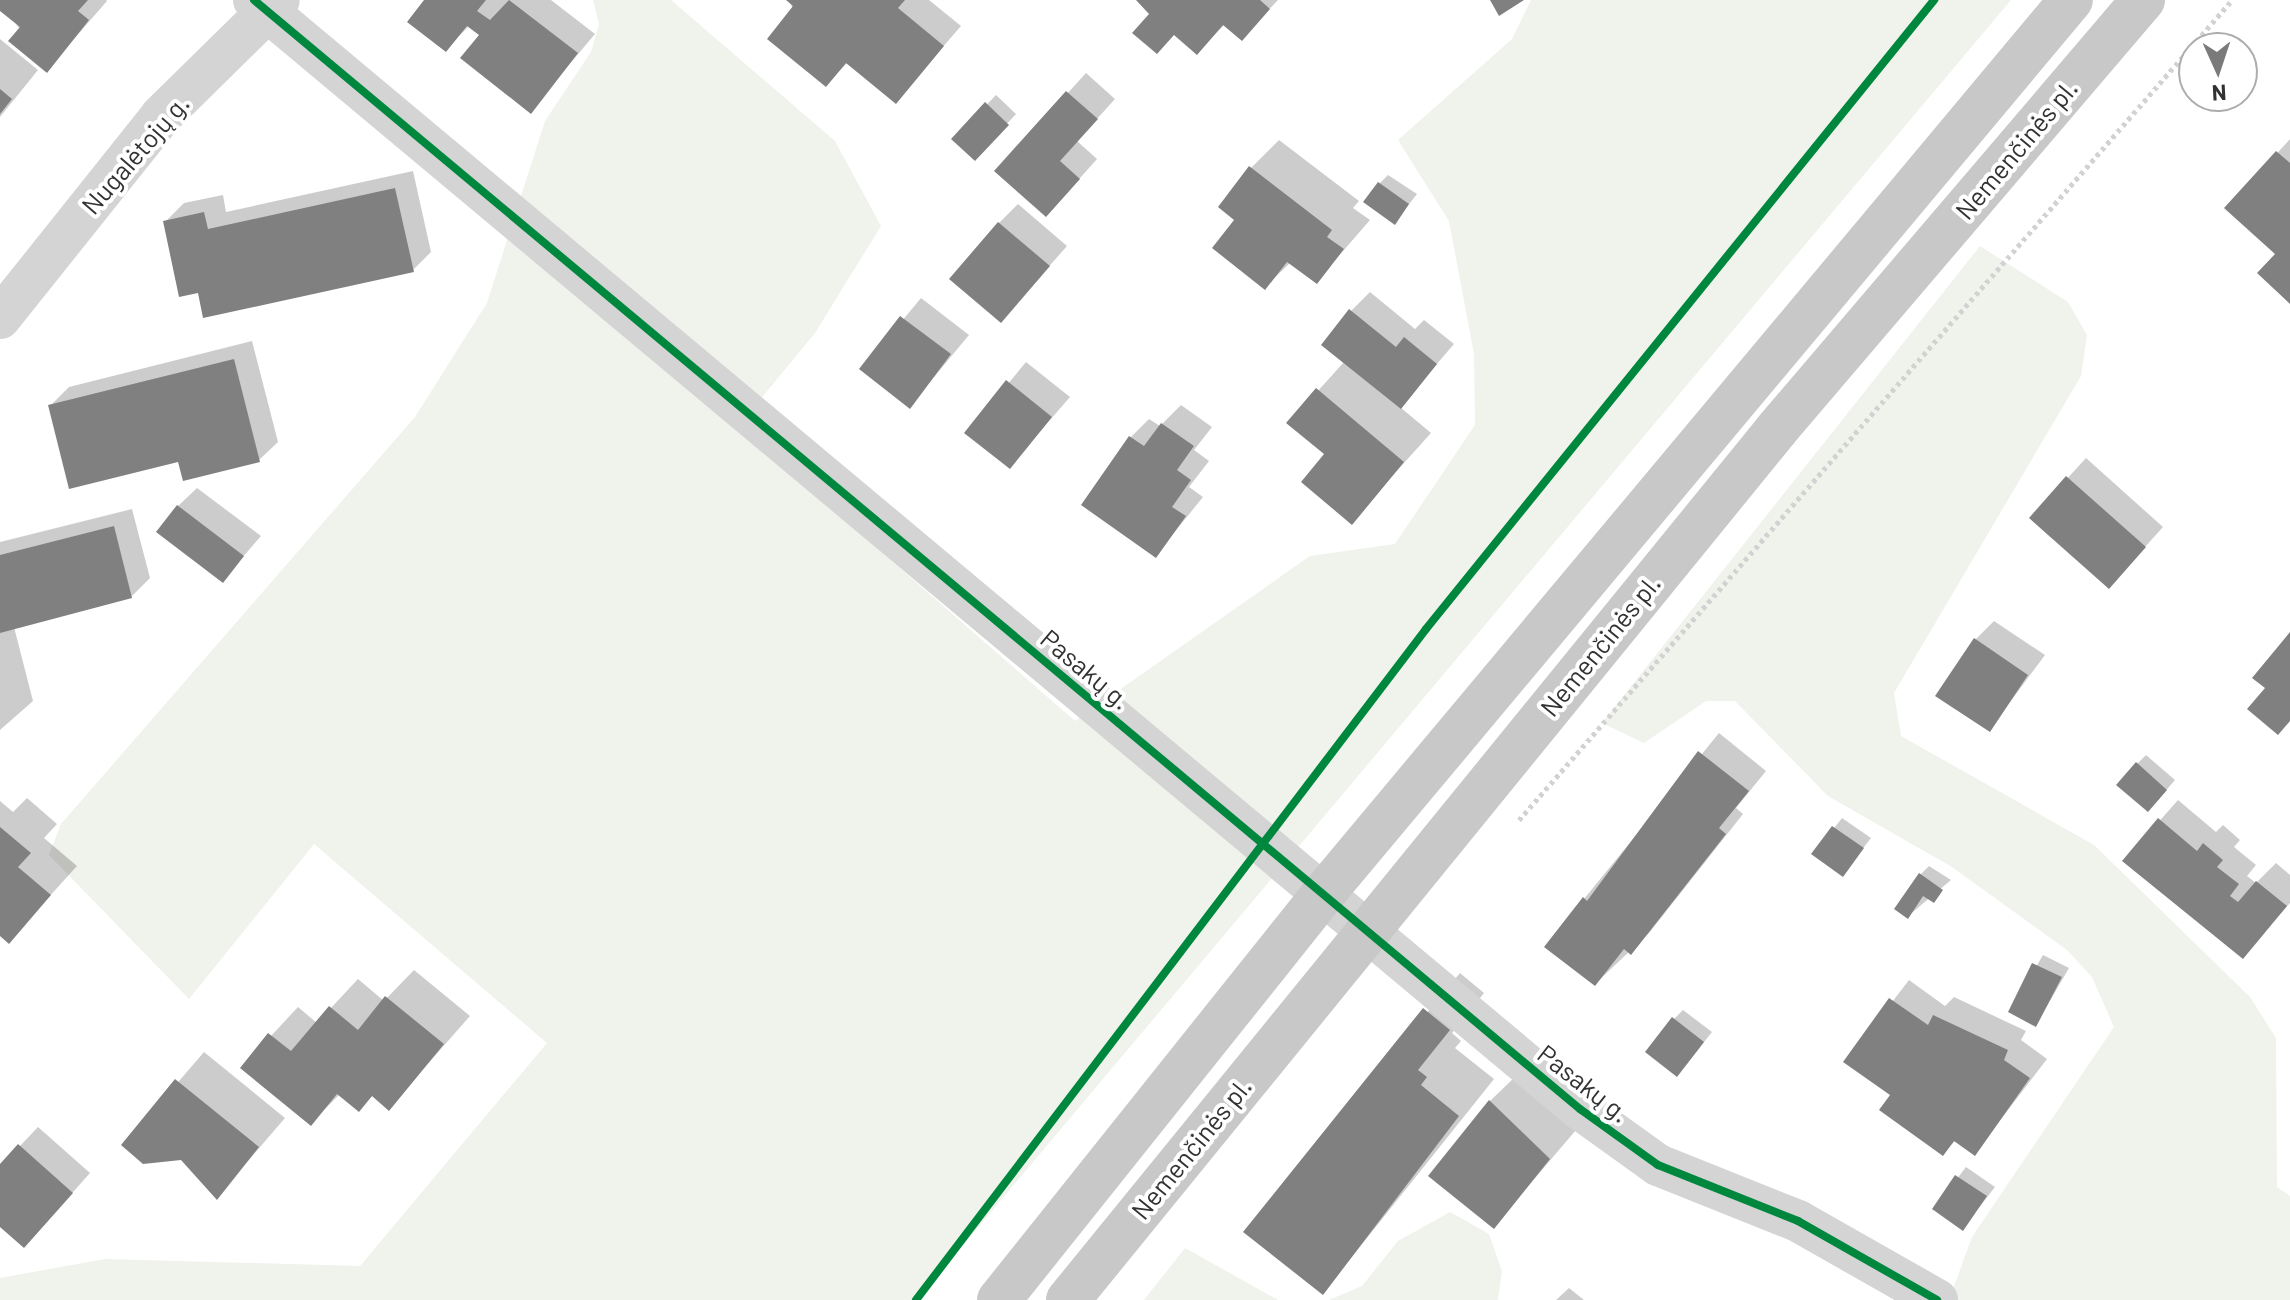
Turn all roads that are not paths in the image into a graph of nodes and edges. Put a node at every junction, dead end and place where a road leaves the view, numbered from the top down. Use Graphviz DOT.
graph roads {
  1 [pos="2071,0"];
  2 [pos="2143,0"];
  3 [pos="267,6"];
  4 [pos="0,318"];
  5 [pos="1324,893"];
  6 [pos="1368,929"];
  7 [pos="999,1300"];
  8 [pos="1068,1300"];
  9 [pos="1937,1300"];
  1 -- 5 [label="main road, Nemenčinės pl."];
  2 -- 6 [label="main road, Nemenčinės pl."];
  3 -- 4 [label="street, Nugalėtojų g."];
  3 -- 5 [label="street, Pasakų g."];
  5 -- 6 [label="street, Pasakų g."];
  5 -- 7 [label="main road, Nemenčinės pl."];
  6 -- 8 [label="main road, Nemenčinės pl."];
  6 -- 9 [label="street, Pasakų g."];
}
